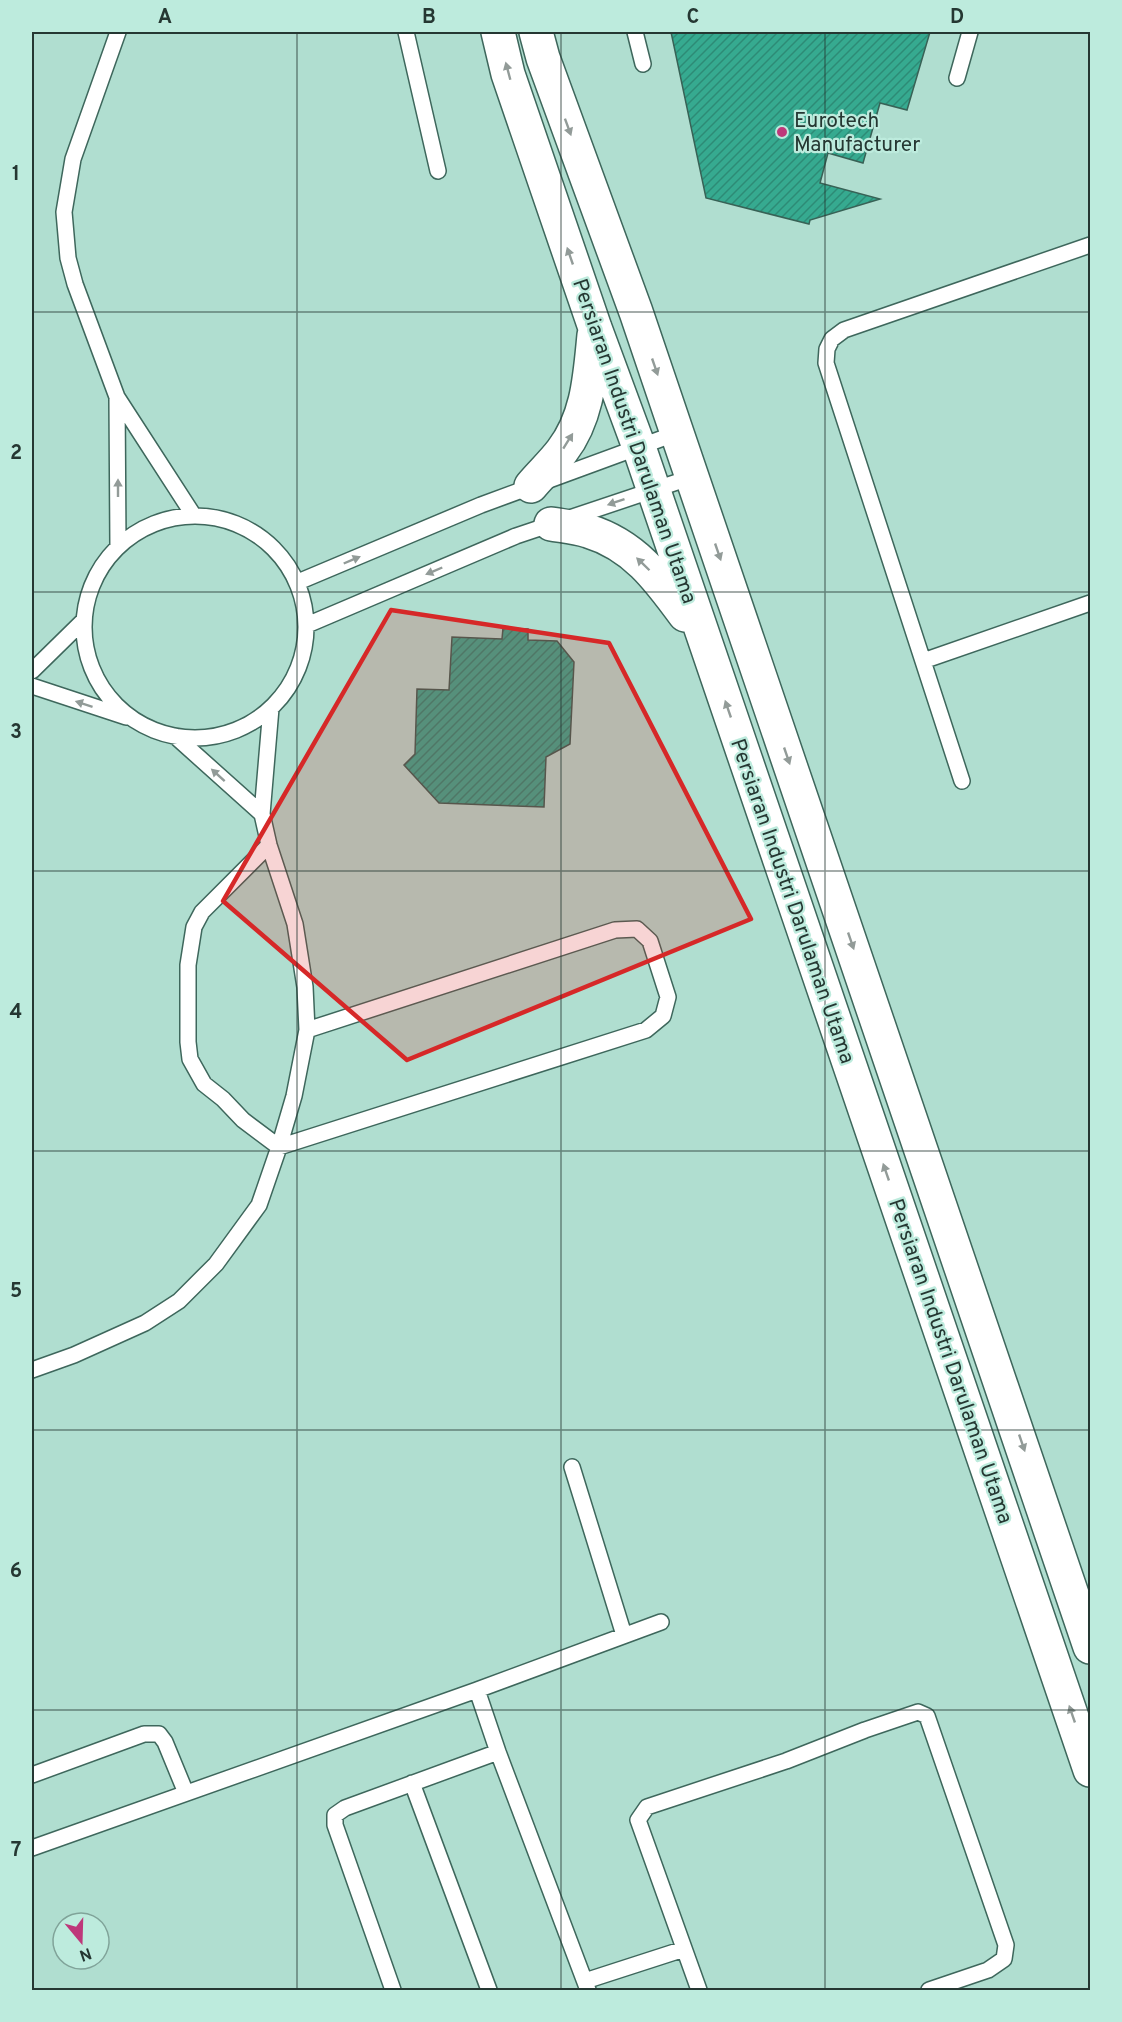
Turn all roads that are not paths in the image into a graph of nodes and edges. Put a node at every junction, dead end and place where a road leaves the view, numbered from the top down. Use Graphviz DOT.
graph roads {
  1 [pos="118,32"];
  2 [pos="406,32"];
  3 [pos="498,32"];
  4 [pos="536,32"];
  5 [pos="635,32"];
  6 [pos="970,32"];
  7 [pos="643,64"];
  8 [pos="957,78"];
  9 [pos="438,171"];
  10 [pos="1090,245"];
  11 [pos="595,328"];
  12 [pos="117,398"];
  13 [pos="677,433"];
  14 [pos="639,447"];
  15 [pos="692,477"];
  16 [pos="531,486"];
  17 [pos="652,489"];
  18 [pos="194,516"];
  19 [pos="551,524"];
  20 [pos="118,547"];
  21 [pos="298,582"];
  22 [pos="1090,603"];
  23 [pos="84,620"];
  24 [pos="307,625"];
  25 [pos="705,643"];
  26 [pos="923,661"];
  27 [pos="32,671"];
  28 [pos="32,686"];
  29 [pos="272,708"];
  30 [pos="137,721"];
  31 [pos="175,736"];
  32 [pos="962,781"];
  33 [pos="262,814"];
  34 [pos="269,845"];
  35 [pos="307,1030"];
  36 [pos="279,1148"];
  37 [pos="32,1370"];
  38 [pos="572,1467"];
  39 [pos="662,1622"];
  40 [pos="624,1635"];
  41 [pos="1090,1647"];
  42 [pos="477,1690"];
  43 [pos="498,1752"];
  44 [pos="1090,1770"];
  45 [pos="32,1775"];
  46 [pos="412,1783"];
  47 [pos="186,1793"];
  48 [pos="32,1848"];
  49 [pos="684,1948"];
  50 [pos="586,1986"];
  51 [pos="393,1990"];
  52 [pos="489,1990"];
  53 [pos="699,1990"];
  54 [pos="929,1990"];
  1 -- 12 [label="lane"];
  2 -- 9 [label="lane"];
  11 -- 3 [label="street, Persiaran Industri Darulaman Utama, one-way"];
  4 -- 13 [label="street, Persiaran Industri Darulaman Utama, one-way"];
  5 -- 7 [label="lane"];
  6 -- 8 [label="lane"];
  10 -- 26 [label="lane"];
  11 -- 14 [label="street, Persiaran Industri Darulaman Utama"];
  16 -- 11 [label="street, one-way"];
  12 -- 18 [label="lane"];
  20 -- 12 [label="lane, one-way"];
  13 -- 14 [label="lane"];
  13 -- 15 [label="street, Persiaran Industri Darulaman Utama"];
  14 -- 16 [label="lane"];
  14 -- 17 [label="street, Persiaran Industri Darulaman Utama"];
  15 -- 17 [label="lane"];
  15 -- 41 [label="street, Persiaran Industri Darulaman Utama, one-way"];
  21 -- 16 [label="lane, one-way"];
  17 -- 19 [label="lane, one-way"];
  17 -- 25 [label="street, Persiaran Industri Darulaman Utama"];
  18 -- 20 [label="lane"];
  18 -- 21 [label="lane"];
  19 -- 24 [label="lane, one-way"];
  25 -- 19 [label="street, one-way"];
  20 -- 23 [label="lane"];
  21 -- 24 [label="lane"];
  22 -- 26 [label="lane"];
  23 -- 27 [label="lane"];
  23 -- 30 [label="lane"];
  24 -- 29 [label="lane"];
  44 -- 25 [label="street, Persiaran Industri Darulaman Utama, one-way"];
  26 -- 32 [label="lane"];
  30 -- 28 [label="lane, one-way"];
  29 -- 31 [label="lane"];
  29 -- 33 [label="lane"];
  30 -- 31 [label="lane"];
  33 -- 31 [label="lane, one-way"];
  33 -- 34 [label="lane"];
  34 -- 35 [label="lane"];
  34 -- 36 [label="lane"];
  35 -- 36 [label="lane"];
  35 -- 36 [label="lane"];
  36 -- 37 [label="lane"];
  38 -- 40 [label="lane"];
  39 -- 40 [label="lane"];
  40 -- 42 [label="lane"];
  42 -- 43 [label="lane"];
  42 -- 47 [label="lane"];
  43 -- 46 [label="lane"];
  43 -- 50 [label="lane"];
  45 -- 47 [label="lane"];
  46 -- 51 [label="lane"];
  46 -- 52 [label="lane"];
  47 -- 48 [label="lane"];
  49 -- 50 [label="lane"];
  49 -- 53 [label="lane"];
  49 -- 54 [label="lane"];
}
